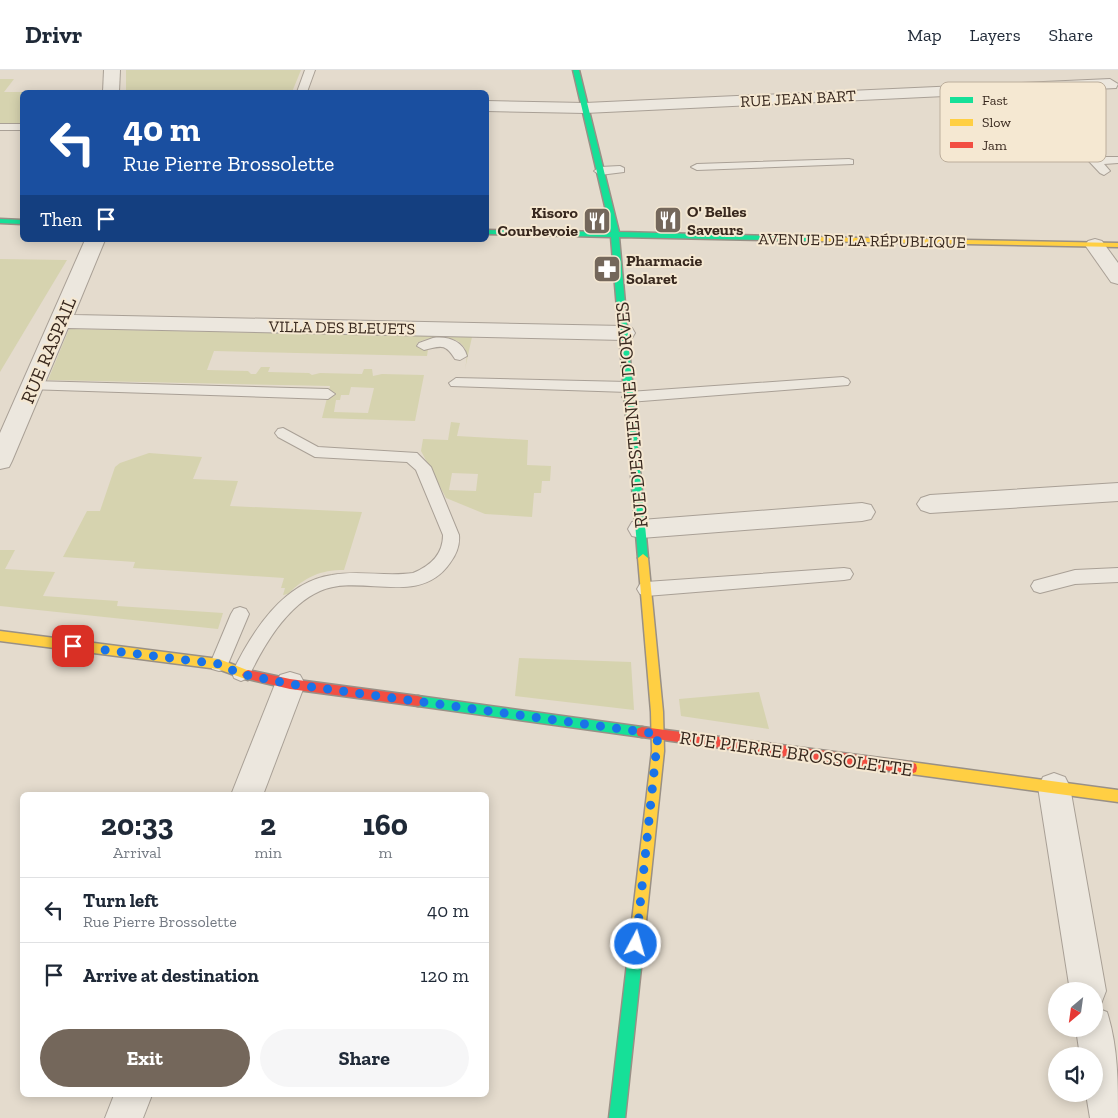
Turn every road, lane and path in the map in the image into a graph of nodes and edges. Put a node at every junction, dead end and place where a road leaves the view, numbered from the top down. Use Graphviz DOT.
graph roads {
  1 [pos="112,70"];
  2 [pos="310,70"];
  3 [pos="576,70"];
  4 [pos="1089,70"];
  5 [pos="1114,87"];
  6 [pos="111,90"];
  7 [pos="303,90"];
  8 [pos="940,94"];
  9 [pos="489,106"];
  10 [pos="585,108"];
  11 [pos="0,127"];
  12 [pos="20,127"];
  13 [pos="849,162"];
  14 [pos="1096,162"];
  15 [pos="697,167"];
  16 [pos="620,170"];
  17 [pos="600,171"];
  18 [pos="1104,171"];
  19 [pos="0,221"];
  20 [pos="20,222"];
  21 [pos="489,232"];
  22 [pos="616,234"];
  23 [pos="94,242"];
  24 [pos="1095,245"];
  25 [pos="1118,245"];
  26 [pos="1118,278"];
  27 [pos="60,321"];
  28 [pos="624,334"];
  29 [pos="424,346"];
  30 [pos="460,356"];
  31 [pos="843,382"];
  32 [pos="461,383"];
  33 [pos="32,386"];
  34 [pos="629,392"];
  35 [pos="328,394"];
  36 [pos="283,433"];
  37 [pos="0,461"];
  38 [pos="1118,492"];
  39 [pos="930,504"];
  40 [pos="862,512"];
  41 [pos="641,530"];
  42 [pos="844,574"];
  43 [pos="1118,575"];
  44 [pos="1040,586"];
  45 [pos="646,589"];
  46 [pos="240,614"];
  47 [pos="0,636"];
  48 [pos="219,664"];
  49 [pos="241,674"];
  50 [pos="290,684"];
  51 [pos="658,734"];
  52 [pos="1054,788"];
  53 [pos="249,792"];
  54 [pos="1118,796"];
  55 [pos="1086,982"];
  56 [pos="1096,1038"];
  57 [pos="132,1097"];
  58 [pos="124,1118"];
  59 [pos="617,1118"];
  60 [pos="1109,1118"];
  1 -- 6 [label="street"];
  2 -- 7 [label="lane"];
  3 -- 10 [label="street, RUE D'ESTIENNE D'ORVES"];
  4 -- 5 [label="street"];
  8 -- 10 [label="street, RUE JEAN BART"];
  9 -- 10 [label="street, RUE JEAN BART"];
  10 -- 17 [label="street, RUE D'ESTIENNE D'ORVES"];
  11 -- 12 [label="lane"];
  13 -- 15 [label="lane"];
  14 -- 18 [label="lane"];
  16 -- 17 [label="lane"];
  17 -- 22 [label="street, RUE D'ESTIENNE D'ORVES"];
  19 -- 20 [label="street"];
  21 -- 22 [label="street, AVENUE DE LA RÉPUBLIQUE"];
  22 -- 24 [label="street, AVENUE DE LA RÉPUBLIQUE"];
  22 -- 28 [label="street, RUE D'ESTIENNE D'ORVES"];
  23 -- 27 [label="street, RUE RASPAIL"];
  24 -- 25 [label="street, AVENUE DE LA RÉPUBLIQUE"];
  24 -- 26 [label="street"];
  27 -- 28 [label="street, VILLA DES BLEUETS"];
  27 -- 33 [label="street, RUE RASPAIL"];
  28 -- 34 [label="street, RUE D'ESTIENNE D'ORVES"];
  29 -- 30 [label="lane"];
  31 -- 34 [label="lane"];
  32 -- 34 [label="lane"];
  33 -- 35 [label="lane"];
  33 -- 37 [label="street, RUE RASPAIL"];
  34 -- 41 [label="street, RUE D'ESTIENNE D'ORVES"];
  36 -- 49 [label="lane"];
  38 -- 39 [label="street"];
  40 -- 41 [label="street"];
  41 -- 45 [label="street, RUE D'ESTIENNE D'ORVES"];
  42 -- 45 [label="lane"];
  43 -- 44 [label="lane"];
  45 -- 51 [label="street, RUE D'ESTIENNE D'ORVES"];
  46 -- 48 [label="lane"];
  47 -- 48 [label="street, RUE PIERRE BROSSOLETTE"];
  48 -- 49 [label="street, RUE PIERRE BROSSOLETTE"];
  49 -- 50 [label="street, RUE PIERRE BROSSOLETTE"];
  50 -- 51 [label="street, RUE PIERRE BROSSOLETTE"];
  50 -- 53 [label="street"];
  51 -- 52 [label="street, RUE PIERRE BROSSOLETTE"];
  51 -- 59 [label="street, RUE D'ESTIENNE D'ORVES"];
  52 -- 54 [label="street, RUE PIERRE BROSSOLETTE"];
  52 -- 55 [label="street"];
  56 -- 60 [label="street"];
  57 -- 58 [label="street"];
}
